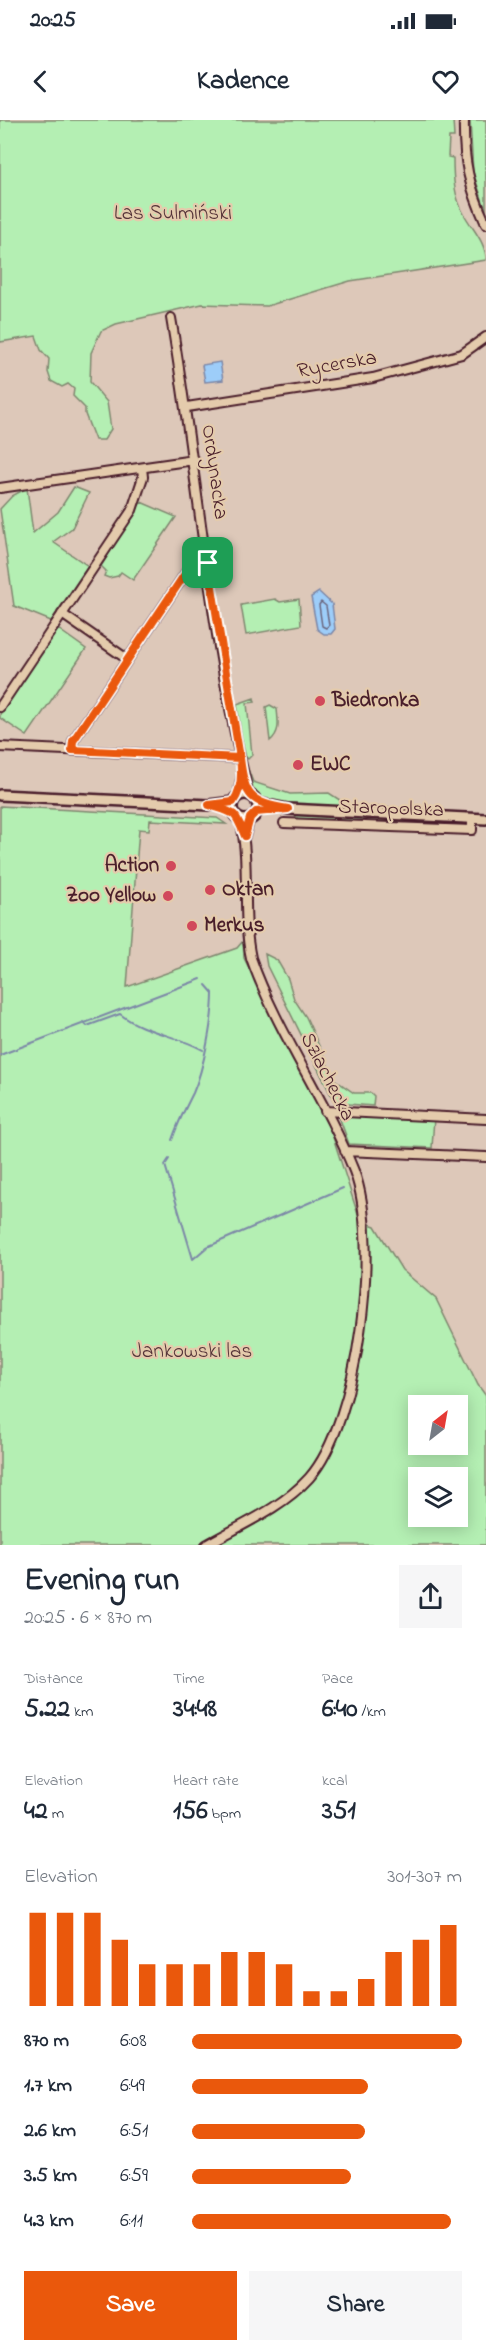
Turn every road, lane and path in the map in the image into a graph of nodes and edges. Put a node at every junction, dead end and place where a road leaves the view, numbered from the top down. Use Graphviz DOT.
graph roads {
  1 [pos="464,120"];
  2 [pos="486,224"];
  3 [pos="171,318"];
  4 [pos="486,338"];
  5 [pos="186,407"];
  6 [pos="194,460"];
  7 [pos="142,468"];
  8 [pos="0,488"];
  9 [pos="208,563"];
  10 [pos="62,614"];
  11 [pos="127,659"];
  12 [pos="0,707"];
  13 [pos="0,747"];
  14 [pos="72,750"];
  15 [pos="240,758"];
  16 [pos="242,772"];
  17 [pos="0,795"];
  18 [pos="249,795"];
  19 [pos="244,809"];
  20 [pos="288,809"];
  21 [pos="472,818"];
  22 [pos="486,819"];
  23 [pos="285,823"];
  24 [pos="298,823"];
  25 [pos="325,1111"];
  26 [pos="486,1119"];
  27 [pos="345,1151"];
  28 [pos="486,1156"];
  29 [pos="206,1545"];
  1 -- 2 [label="street"];
  3 -- 5 [label="street, Ordynacka"];
  4 -- 5 [label="street, Rycerska"];
  5 -- 6 [label="street, Ordynacka"];
  6 -- 7 [label="street"];
  6 -- 9 [label="street, Ordynacka"];
  7 -- 8 [label="street"];
  7 -- 10 [label="street"];
  9 -- 11 [label="street"];
  9 -- 15 [label="street, Ordynacka"];
  10 -- 11 [label="street"];
  10 -- 12 [label="street"];
  11 -- 14 [label="street"];
  13 -- 14 [label="street"];
  14 -- 15 [label="street"];
  15 -- 16 [label="street, Ordynacka"];
  16 -- 18 [label="street, Ordynacka"];
  16 -- 19 [label="street, Ordynacka"];
  17 -- 19 [label="main road, Staropolska"];
  18 -- 19 [label="main road"];
  19 -- 20 [label="main road, Staropolska"];
  19 -- 25 [label="street, Szlachecka"];
  20 -- 21 [label="main road, Staropolska"];
  20 -- 24 [label="street"];
  21 -- 22 [label="main road, Staropolska"];
  21 -- 24 [label="street, Staropolska"];
  23 -- 24 [label="street, Staropolska"];
  25 -- 26 [label="street"];
  25 -- 27 [label="street, Szlachecka"];
  27 -- 28 [label="street"];
  27 -- 29 [label="street, Szlachecka"];
}
